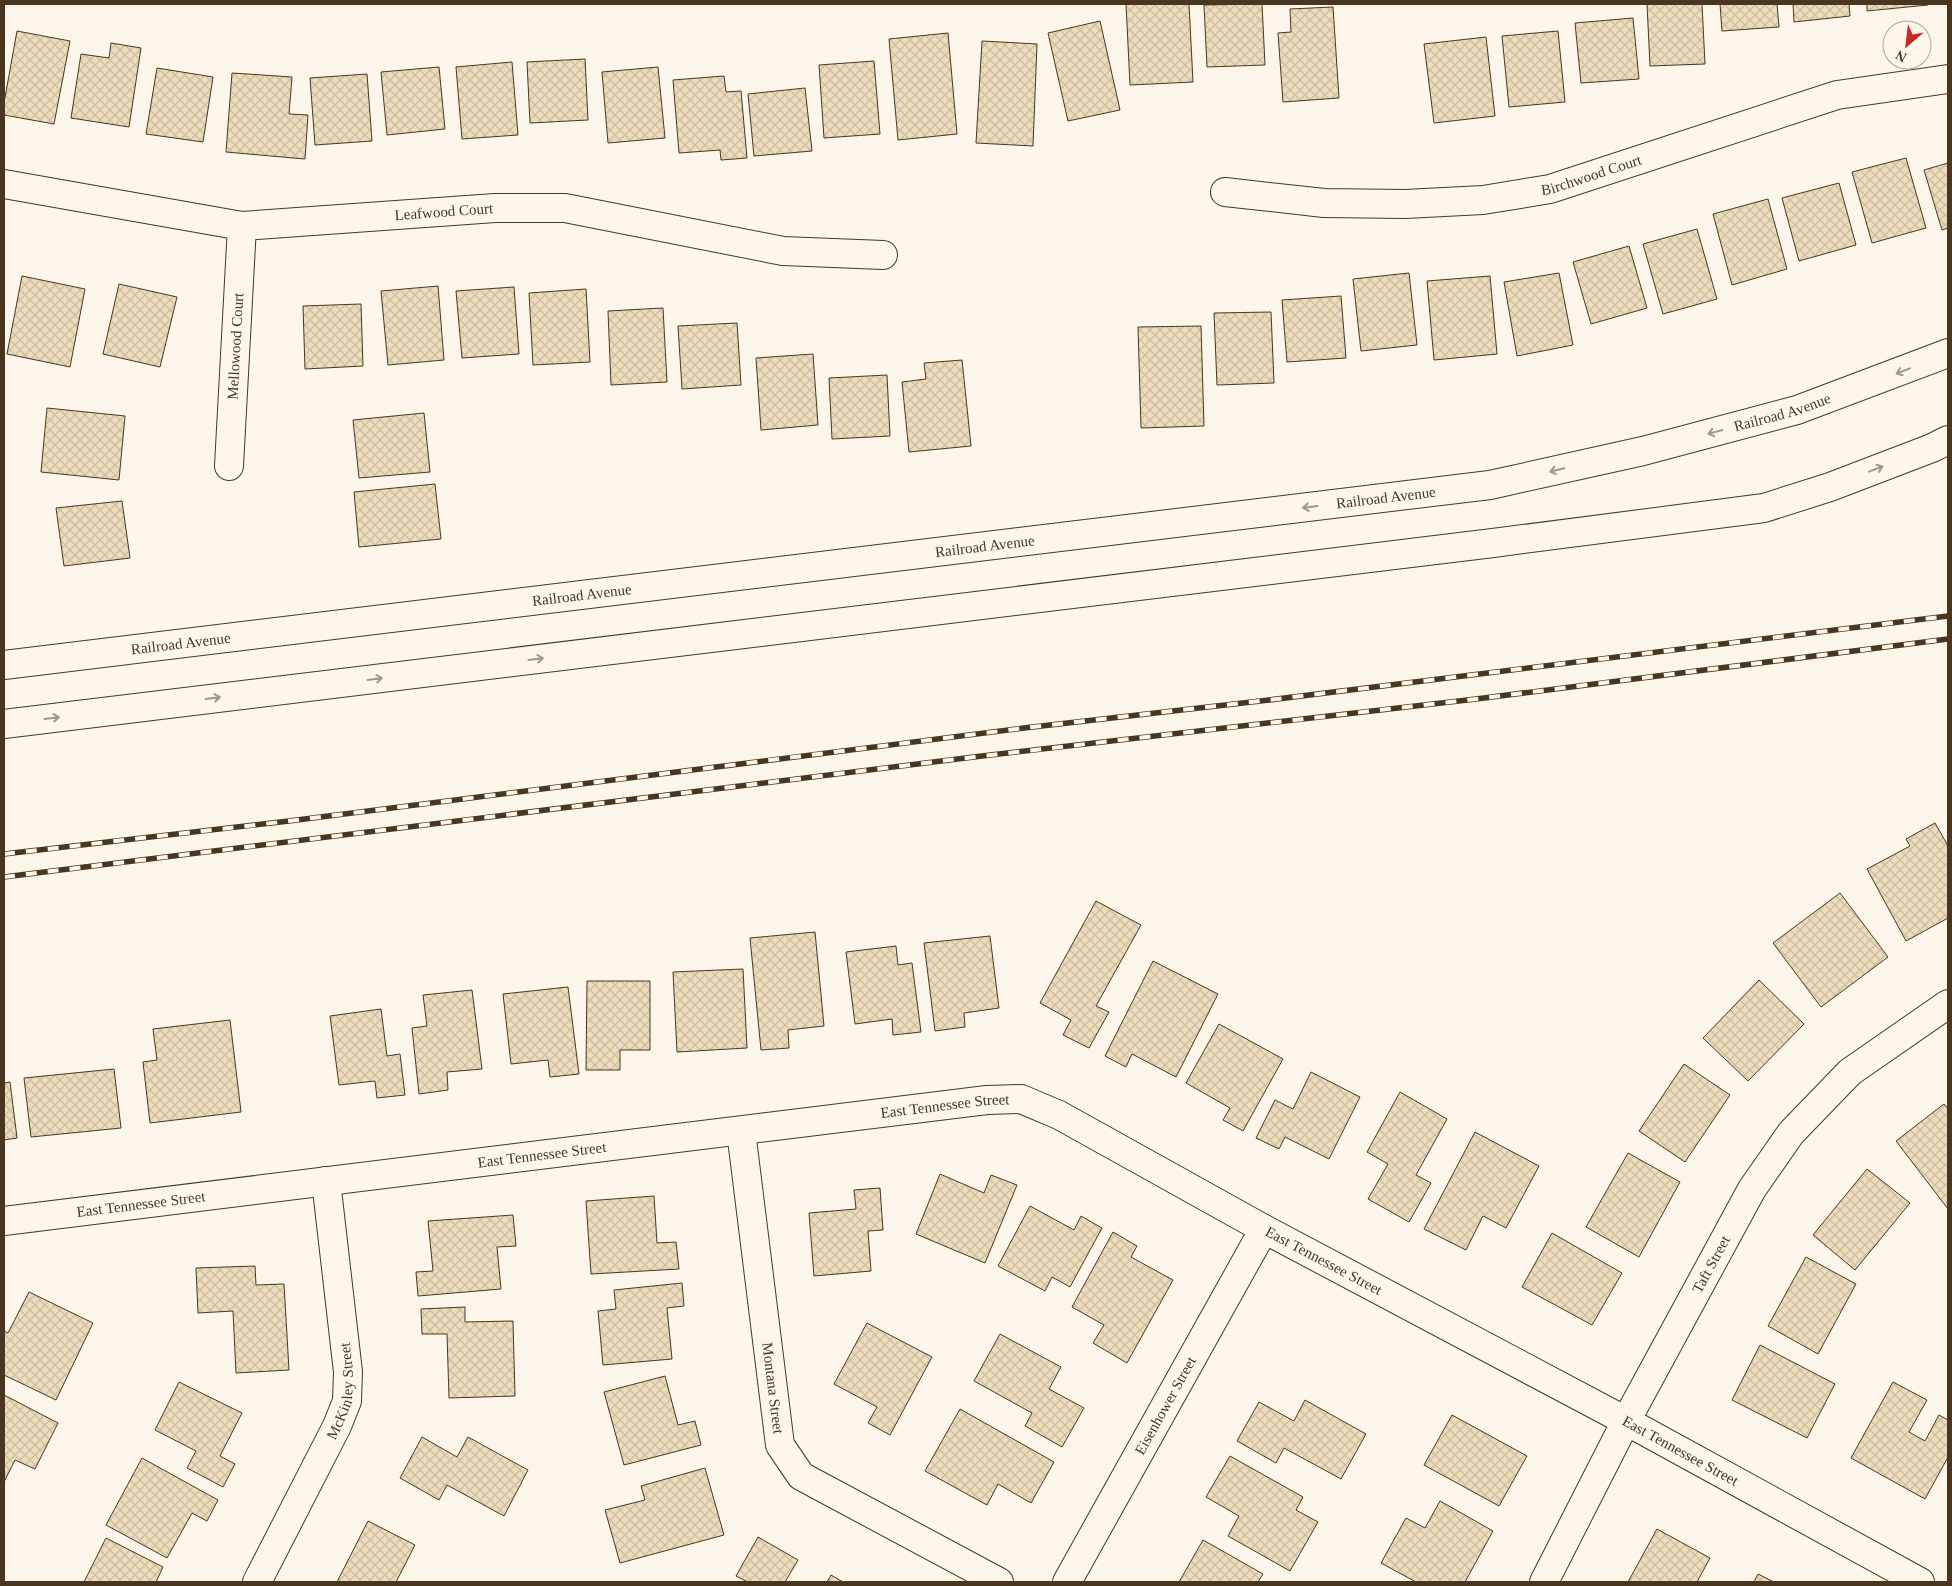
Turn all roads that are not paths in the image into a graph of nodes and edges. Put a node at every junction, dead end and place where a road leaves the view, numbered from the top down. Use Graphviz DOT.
graph roads {
  1 [pos="1948,79"];
  2 [pos="4,184"];
  3 [pos="1225,192"];
  4 [pos="242,226"];
  5 [pos="883,255"];
  6 [pos="1948,353"];
  7 [pos="1948,440"];
  8 [pos="229,466"];
  9 [pos="4,665"];
  10 [pos="4,724"];
  11 [pos="1948,1004"];
  12 [pos="741,1131"];
  13 [pos="326,1181"];
  14 [pos="4,1221"];
  15 [pos="1264,1229"];
  16 [pos="1626,1421"];
  17 [pos="257,1582"];
  18 [pos="998,1582"];
  19 [pos="1067,1582"];
  20 [pos="1544,1582"];
  21 [pos="1920,1582"];
  1 -- 3 [label="street, Birchwood Court"];
  2 -- 4 [label="street, Leafwood Court"];
  4 -- 5 [label="street, Leafwood Court"];
  4 -- 8 [label="street, Mellowood Court"];
  6 -- 9 [label="street, Railroad Avenue, one-way"];
  10 -- 7 [label="street, one-way"];
  11 -- 16 [label="street, Taft Street"];
  12 -- 13 [label="street, East Tennessee Street"];
  12 -- 15 [label="street, East Tennessee Street"];
  12 -- 18 [label="street, Montana Street"];
  13 -- 14 [label="street, East Tennessee Street"];
  13 -- 17 [label="street, McKinley Street"];
  15 -- 16 [label="street, East Tennessee Street"];
  15 -- 19 [label="street, Eisenhower Street"];
  16 -- 20 [label="street, Taft Street"];
  16 -- 21 [label="street, East Tennessee Street"];
}
